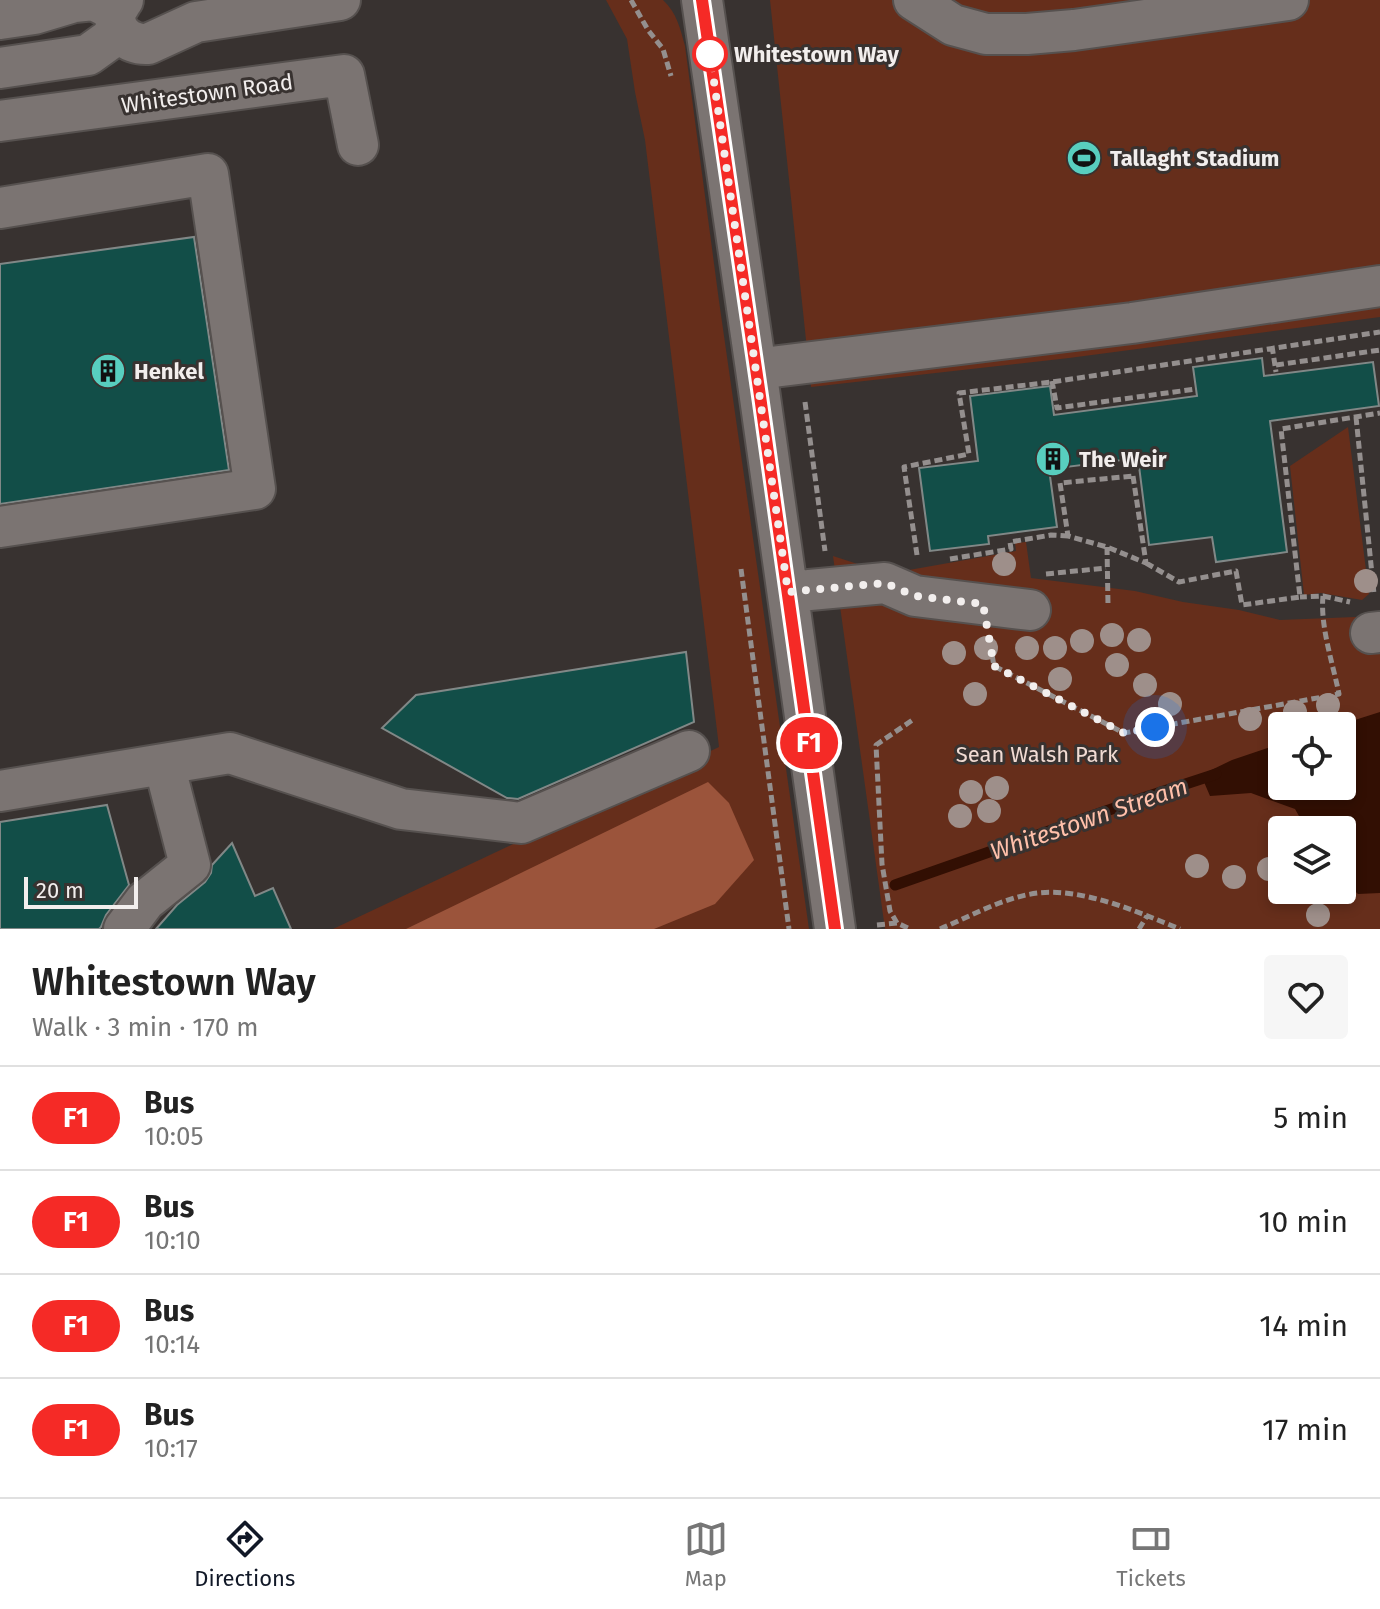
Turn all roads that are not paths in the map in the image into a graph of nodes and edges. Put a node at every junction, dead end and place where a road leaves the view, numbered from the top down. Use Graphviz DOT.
graph roads {
  1 [pos="167,0"];
  2 [pos="234,0"];
  3 [pos="340,0"];
  4 [pos="702,0"];
  5 [pos="914,0"];
  6 [pos="1288,0"];
  7 [pos="119,16"];
  8 [pos="0,19"];
  9 [pos="0,49"];
  10 [pos="0,68"];
  11 [pos="0,121"];
  12 [pos="358,145"];
  13 [pos="0,208"];
  14 [pos="1380,286"];
  15 [pos="756,369"];
  16 [pos="0,527"];
  17 [pos="788,592"];
  18 [pos="1037,592"];
  19 [pos="689,751"];
  20 [pos="164,764"];
  21 [pos="0,791"];
  22 [pos="834,928"];
  23 [pos="124,929"];
  1 -- 2 [label="street"];
  3 -- 7 [label="street"];
  4 -- 15 [label="street"];
  5 -- 6 [label="street"];
  7 -- 8 [label="street"];
  7 -- 9 [label="street"];
  7 -- 10 [label="street"];
  11 -- 12 [label="street, Whitestown Road"];
  13 -- 16 [label="street"];
  14 -- 15 [label="street"];
  15 -- 17 [label="street"];
  17 -- 18 [label="street"];
  17 -- 22 [label="street"];
  19 -- 20 [label="street"];
  20 -- 21 [label="street"];
  20 -- 23 [label="street"];
}
